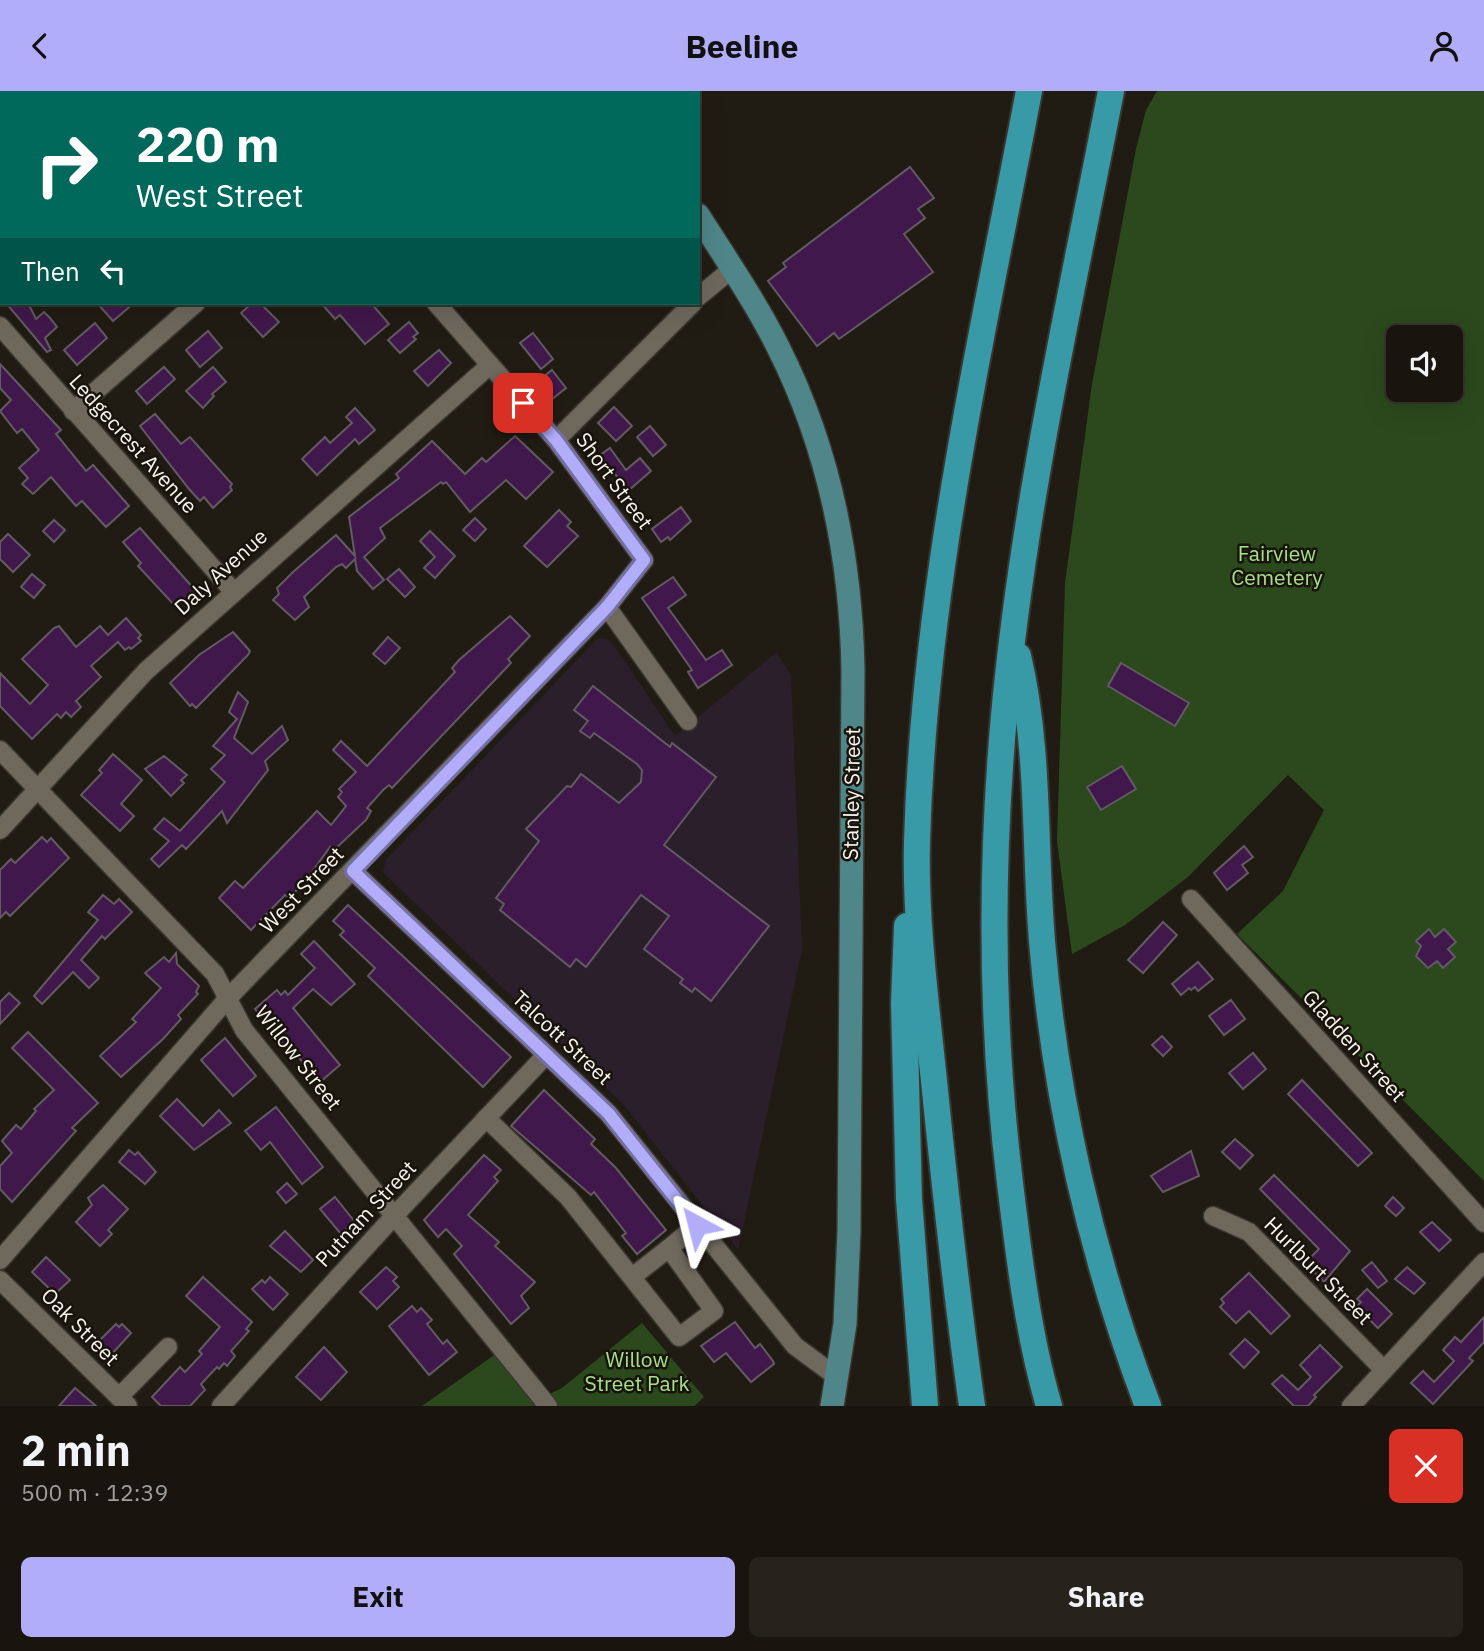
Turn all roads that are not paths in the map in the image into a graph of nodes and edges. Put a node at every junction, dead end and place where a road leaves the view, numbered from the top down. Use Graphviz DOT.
graph roads {
  1 [pos="1029,91"];
  2 [pos="1111,91"];
  3 [pos="700,218"];
  4 [pos="732,269"];
  5 [pos="700,295"];
  6 [pos="194,305"];
  7 [pos="438,305"];
  8 [pos="691,305"];
  9 [pos="0,326"];
  10 [pos="490,365"];
  11 [pos="73,411"];
  12 [pos="556,440"];
  13 [pos="644,560"];
  14 [pos="233,591"];
  15 [pos="607,607"];
  16 [pos="1013,636"];
  17 [pos="688,721"];
  18 [pos="0,750"];
  19 [pos="37,789"];
  20 [pos="0,830"];
  21 [pos="917,844"];
  22 [pos="353,871"];
  23 [pos="1191,899"];
  24 [pos="228,998"];
  25 [pos="546,1055"];
  26 [pos="486,1118"];
  27 [pos="394,1215"];
  28 [pos="1213,1216"];
  29 [pos="1484,1223"];
  30 [pos="697,1225"];
  31 [pos="668,1249"];
  32 [pos="0,1260"];
  33 [pos="1484,1262"];
  34 [pos="632,1277"];
  35 [pos="0,1280"];
  36 [pos="168,1347"];
  37 [pos="1038,1364"];
  38 [pos="1384,1370"];
  39 [pos="837,1377"];
  40 [pos="123,1402"];
  41 [pos="221,1406"];
  42 [pos="548,1406"];
  43 [pos="832,1406"];
  44 [pos="925,1406"];
  45 [pos="972,1406"];
  46 [pos="1040,1406"];
  47 [pos="1049,1406"];
  48 [pos="1148,1406"];
  49 [pos="1351,1406"];
  1 -- 21 [label="highway"];
  2 -- 16 [label="highway"];
  3 -- 4 [label="main road, Stanley Street"];
  4 -- 5 [label="street"];
  4 -- 39 [label="main road, Stanley Street"];
  6 -- 11 [label="street"];
  7 -- 10 [label="street, Short Street"];
  8 -- 12 [label="street"];
  9 -- 11 [label="street, Ledgecrest Avenue"];
  10 -- 12 [label="street, Short Street"];
  10 -- 14 [label="street, Daly Avenue"];
  11 -- 14 [label="street, Ledgecrest Avenue"];
  12 -- 13 [label="street, Short Street"];
  13 -- 15 [label="street, West Street"];
  14 -- 19 [label="street, Daly Avenue"];
  15 -- 17 [label="street"];
  15 -- 22 [label="street, West Street"];
  16 -- 37 [label="highway"];
  16 -- 48 [label="highway"];
  18 -- 19 [label="street, Willow Street"];
  19 -- 20 [label="street, Daly Avenue"];
  19 -- 24 [label="street, Willow Street"];
  21 -- 44 [label="highway"];
  21 -- 45 [label="highway"];
  22 -- 24 [label="street, West Street"];
  22 -- 25 [label="street, Talcott Street"];
  23 -- 29 [label="street, Gladden Street"];
  24 -- 27 [label="street, Willow Street"];
  24 -- 32 [label="street, West Street"];
  25 -- 26 [label="street, Putnam Street"];
  25 -- 30 [label="street, Talcott Street"];
  26 -- 27 [label="street, Putnam Street"];
  26 -- 34 [label="street"];
  27 -- 41 [label="street, Putnam Street"];
  27 -- 42 [label="street, Willow Street"];
  28 -- 38 [label="street, Hurlburt Street"];
  30 -- 31 [label="street"];
  30 -- 39 [label="street, Talcott Street"];
  31 -- 34 [label="street"];
  31 -- 34 [label="street"];
  33 -- 38 [label="street"];
  35 -- 40 [label="street, Oak Street"];
  36 -- 40 [label="street"];
  37 -- 46 [label="highway"];
  37 -- 47 [label="highway"];
  38 -- 49 [label="street"];
  39 -- 43 [label="main road, Stanley Street"];
}
